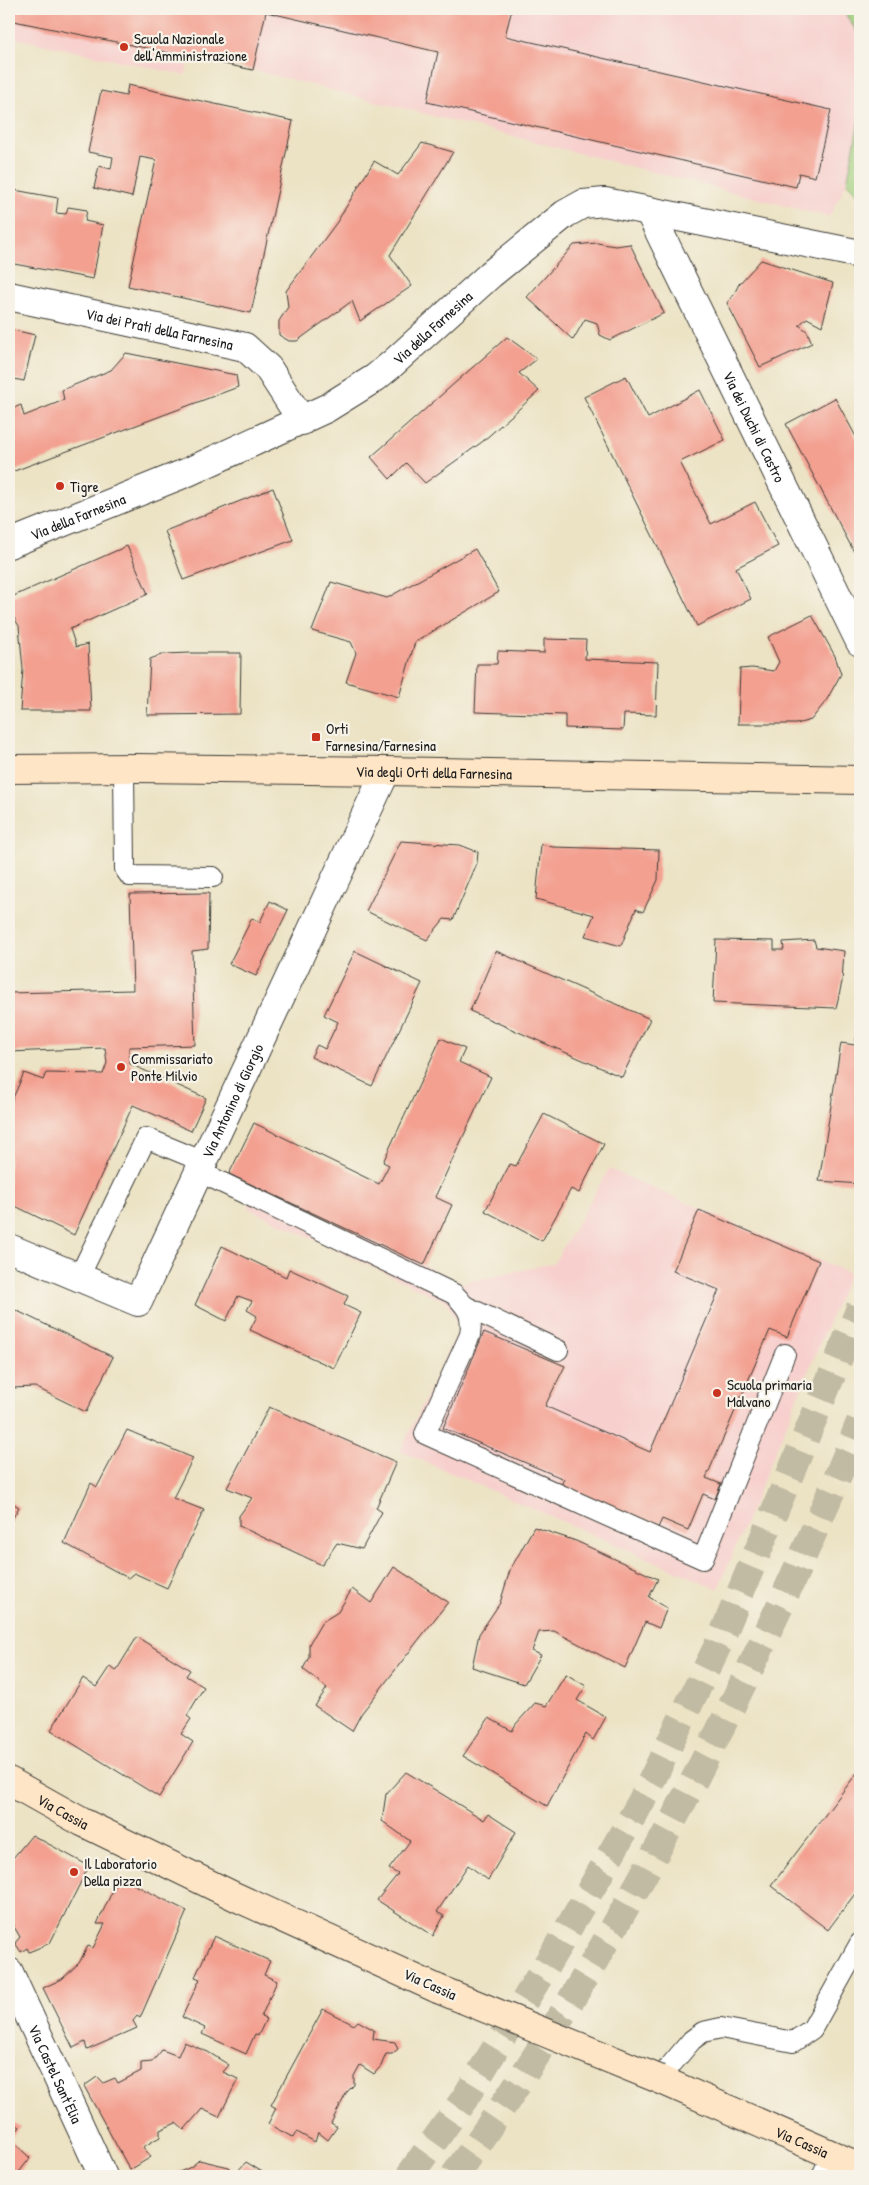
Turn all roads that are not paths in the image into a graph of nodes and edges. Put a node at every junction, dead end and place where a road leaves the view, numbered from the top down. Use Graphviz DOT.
graph roads {
  1 [pos="648,212"];
  2 [pos="860,254"];
  3 [pos="9,296"];
  4 [pos="302,421"];
  5 [pos="9,544"];
  6 [pos="860,642"];
  7 [pos="9,768"];
  8 [pos="124,768"];
  9 [pos="386,771"];
  10 [pos="860,780"];
  11 [pos="213,877"];
  12 [pos="202,1167"];
  13 [pos="9,1248"];
  14 [pos="79,1277"];
  15 [pos="467,1307"];
  16 [pos="558,1350"];
  17 [pos="785,1354"];
  18 [pos="9,1781"];
  19 [pos="860,1943"];
  20 [pos="9,1972"];
  21 [pos="659,2079"];
  22 [pos="827,2165"];
  23 [pos="860,2167"];
  24 [pos="103,2176"];
  1 -- 2 [label="street, Via della Farnesina"];
  1 -- 4 [label="street, Via della Farnesina"];
  1 -- 6 [label="street, Via dei Duchi di Castro"];
  3 -- 4 [label="street, Via dei Prati della Farnesina"];
  4 -- 5 [label="street, Via della Farnesina"];
  7 -- 8 [label="street, Via degli Orti della Farnesina"];
  8 -- 9 [label="street, Via degli Orti della Farnesina"];
  8 -- 11 [label="lane"];
  9 -- 10 [label="street, Via degli Orti della Farnesina"];
  9 -- 12 [label="street, Via Antonino di Giorgio"];
  12 -- 14 [label="street, Via Antonino di Giorgio"];
  12 -- 14 [label="lane"];
  12 -- 15 [label="lane"];
  13 -- 14 [label="street, Via Antonino di Giorgio"];
  15 -- 16 [label="lane"];
  15 -- 17 [label="lane"];
  18 -- 21 [label="street, Via Cassia, bridge"];
  19 -- 21 [label="lane"];
  20 -- 24 [label="street, Via Castel Sant'Elia"];
  21 -- 22 [label="street, Via Cassia"];
  22 -- 23 [label="street, Via Cassia"];
}
